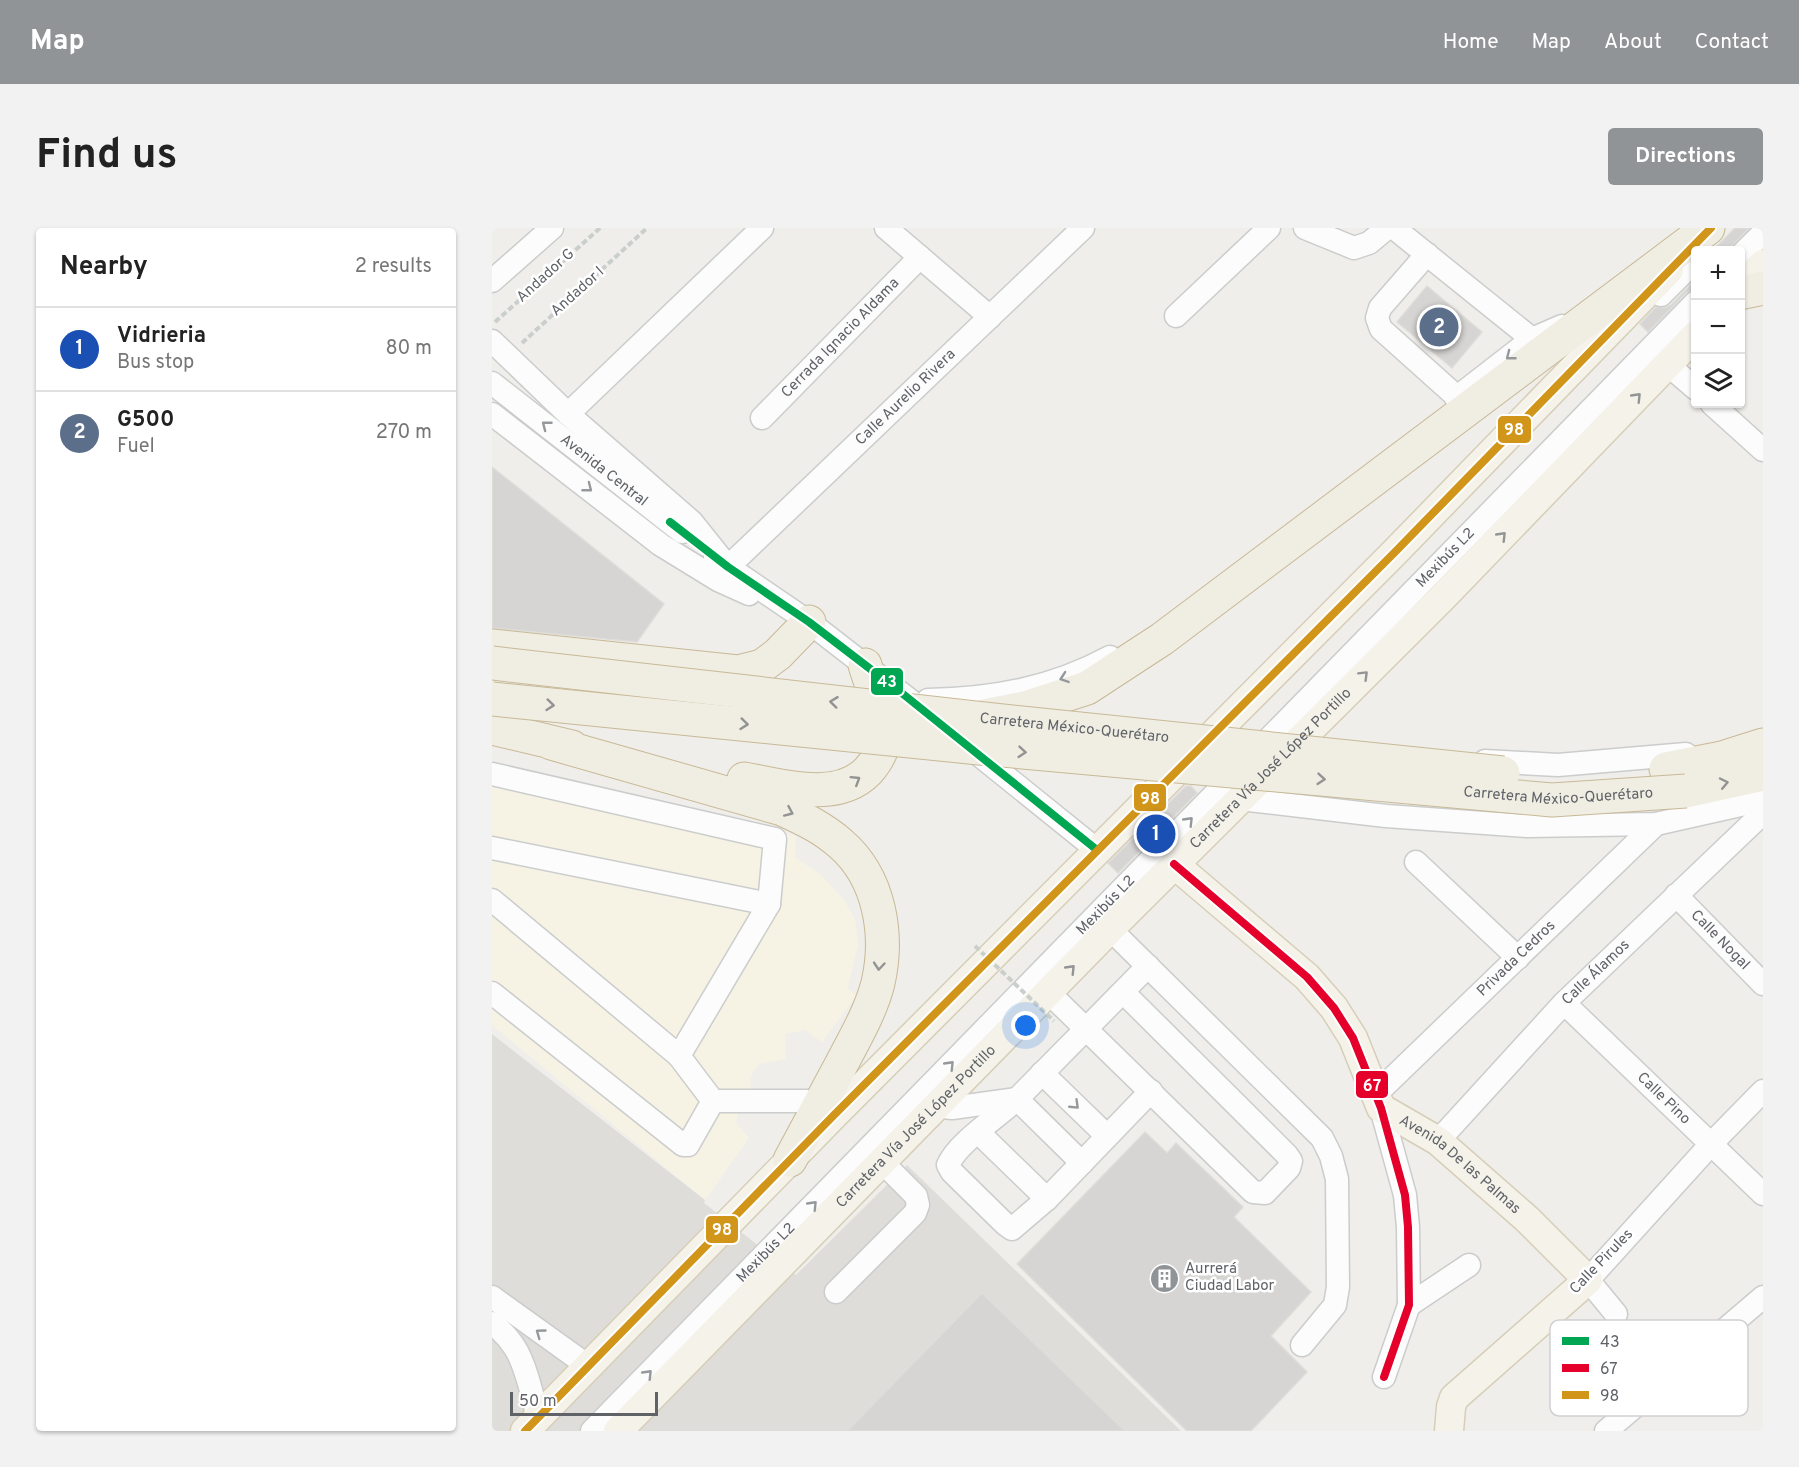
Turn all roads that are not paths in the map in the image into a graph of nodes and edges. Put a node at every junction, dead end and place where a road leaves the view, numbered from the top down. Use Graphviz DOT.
graph roads {
  1 [pos="552,228"];
  2 [pos="762,228"];
  3 [pos="886,228"];
  4 [pos="1083,228"];
  5 [pos="1269,228"];
  6 [pos="1305,228"];
  7 [pos="1387,228"];
  8 [pos="1394,228"];
  9 [pos="1709,228"];
  10 [pos="1726,228"];
  11 [pos="1763,233"];
  12 [pos="1708,246"];
  13 [pos="1745,251"];
  14 [pos="1427,254"];
  15 [pos="920,257"];
  16 [pos="1691,264"];
  17 [pos="1763,264"];
  18 [pos="492,281"];
  19 [pos="1745,282"];
  20 [pos="1763,288"];
  21 [pos="1745,292"];
  22 [pos="1691,307"];
  23 [pos="1599,310"];
  24 [pos="1176,316"];
  25 [pos="990,317"];
  26 [pos="1532,339"];
  27 [pos="1691,339"];
  28 [pos="500,348"];
  29 [pos="1668,365"];
  30 [pos="492,383"];
  31 [pos="1691,385"];
  32 [pos="1457,397"];
  33 [pos="1716,408"];
  34 [pos="492,414"];
  35 [pos="568,414"];
  36 [pos="762,418"];
  37 [pos="1763,450"];
  38 [pos="728,567"];
  39 [pos="776,601"];
  40 [pos="809,622"];
  41 [pos="492,646"];
  42 [pos="492,663"];
  43 [pos="865,665"];
  44 [pos="903,694"];
  45 [pos="492,699"];
  46 [pos="975,718"];
  47 [pos="502,731"];
  48 [pos="551,743"];
  49 [pos="1296,743"];
  50 [pos="1757,757"];
  51 [pos="492,774"];
  52 [pos="1676,780"];
  53 [pos="1240,799"];
  54 [pos="1763,800"];
  55 [pos="1763,813"];
  56 [pos="1656,824"];
  57 [pos="492,848"];
  58 [pos="1097,850"];
  59 [pos="1416,862"];
  60 [pos="1174,864"];
  61 [pos="1676,895"];
  62 [pos="492,900"];
  63 [pos="769,903"];
  64 [pos="1110,929"];
  65 [pos="1518,958"];
  66 [pos="1149,966"];
  67 [pos="1763,984"];
  68 [pos="1048,992"];
  69 [pos="492,993"];
  70 [pos="1124,993"];
  71 [pos="1564,1003"];
  72 [pos="1086,1029"];
  73 [pos="679,1056"];
  74 [pos="1042,1073"];
  75 [pos="1150,1091"];
  76 [pos="1763,1091"];
  77 [pos="1017,1099"];
  78 [pos="713,1101"];
  79 [pos="822,1101"];
  80 [pos="1378,1101"];
  81 [pos="935,1106"];
  82 [pos="978,1132"];
  83 [pos="1107,1136"];
  84 [pos="1438,1141"];
  85 [pos="1712,1143"];
  86 [pos="790,1160"];
  87 [pos="881,1161"];
  88 [pos="1082,1163"];
  89 [pos="1763,1194"];
  90 [pos="1047,1199"];
  91 [pos="1469,1265"];
  92 [pos="1588,1280"];
  93 [pos="836,1292"];
  94 [pos="492,1297"];
  95 [pos="1763,1297"];
  96 [pos="1409,1305"];
  97 [pos="1616,1314"];
  98 [pos="1736,1320"];
  99 [pos="492,1323"];
  100 [pos="1302,1345"];
  101 [pos="588,1366"];
  102 [pos="1384,1377"];
  103 [pos="1624,1416"];
  104 [pos="630,1426"];
  105 [pos="535,1427"];
  106 [pos="592,1431"];
  107 [pos="1449,1431"];
  108 [pos="1606,1431"];
  1 -- 18 [label="street"];
  2 -- 35 [label="street"];
  3 -- 15 [label="street"];
  4 -- 25 [label="street, Calle Aurelio Rivera"];
  5 -- 24 [label="street"];
  6 -- 7 [label="street"];
  8 -- 14 [label="street"];
  9 -- 23 [label="highway"];
  9 -- 58 [label="main road"];
  10 -- 12 [label="street"];
  11 -- 13 [label="street"];
  14 -- 26 [label="street"];
  14 -- 32 [label="street"];
  15 -- 25 [label="street"];
  15 -- 36 [label="street, Cerrada Ignacio Aldama"];
  16 -- 105 [label="street, Mexibús L2"];
  17 -- 19 [label="main road"];
  20 -- 21 [label="highway"];
  106 -- 22 [label="street, Mexibús L2, one-way"];
  23 -- 26 [label="street"];
  23 -- 46 [label="highway, bridge"];
  25 -- 38 [label="street, Calle Aurelio Rivera"];
  26 -- 32 [label="street, one-way"];
  27 -- 29 [label="main road, Carretera Vía José López Portillo"];
  28 -- 35 [label="street"];
  29 -- 31 [label="street"];
  49 -- 29 [label="main road, Carretera Vía José López Portillo, one-way"];
  38 -- 30 [label="street, Avenida Central, one-way"];
  32 -- 44 [label="street, one-way"];
  33 -- 37 [label="street"];
  34 -- 39 [label="street, Avenida Central, one-way"];
  35 -- 38 [label="street"];
  38 -- 39 [label="street, Avenida Central"];
  39 -- 40 [label="street, Avenida Central"];
  40 -- 41 [label="highway"];
  40 -- 43 [label="street, Avenida Central"];
  46 -- 42 [label="highway, Carretera México-Querétaro, one-way, bridge"];
  43 -- 44 [label="street, Avenida Central"];
  48 -- 43 [label="highway, one-way"];
  44 -- 58 [label="street, Avenida Central"];
  45 -- 52 [label="highway, Carretera México-Querétaro, one-way, bridge"];
  46 -- 52 [label="highway, Carretera México-Querétaro, bridge"];
  47 -- 48 [label="highway"];
  48 -- 79 [label="highway, one-way"];
  49 -- 50 [label="street"];
  49 -- 53 [label="main road, Carretera Vía José López Portillo"];
  50 -- 52 [label="highway, Carretera México-Querétaro"];
  51 -- 63 [label="street"];
  53 -- 56 [label="street"];
  53 -- 60 [label="main road, Carretera Vía José López Portillo"];
  54 -- 56 [label="street"];
  55 -- 61 [label="street, Calle Álamos"];
  56 -- 65 [label="street, Privada Cedros"];
  57 -- 63 [label="street"];
  58 -- 86 [label="main road"];
  59 -- 65 [label="street"];
  60 -- 64 [label="main road, Carretera Vía José López Portillo"];
  60 -- 80 [label="main road"];
  61 -- 67 [label="street, Calle Nogal"];
  61 -- 71 [label="street, Calle Álamos"];
  62 -- 73 [label="street"];
  63 -- 73 [label="street"];
  64 -- 66 [label="street"];
  68 -- 64 [label="main road, Carretera Vía José López Portillo, one-way"];
  65 -- 80 [label="street, Privada Cedros"];
  66 -- 70 [label="street"];
  66 -- 100 [label="street"];
  68 -- 72 [label="street"];
  68 -- 81 [label="main road, Carretera Vía José López Portillo"];
  69 -- 78 [label="street"];
  70 -- 72 [label="street"];
  70 -- 75 [label="street"];
  71 -- 84 [label="street, Calle Álamos"];
  71 -- 85 [label="street, Calle Pino"];
  72 -- 74 [label="street"];
  72 -- 75 [label="street"];
  73 -- 78 [label="street"];
  74 -- 77 [label="street"];
  74 -- 83 [label="street, one-way"];
  75 -- 83 [label="street"];
  76 -- 85 [label="street, Calle Pirules"];
  77 -- 81 [label="street"];
  77 -- 82 [label="street"];
  77 -- 88 [label="street"];
  78 -- 79 [label="street"];
  79 -- 86 [label="highway"];
  80 -- 84 [label="main road, Avenida De las Palmas"];
  80 -- 96 [label="street"];
  81 -- 87 [label="main road, Carretera Vía José López Portillo"];
  82 -- 90 [label="street"];
  82 -- 90 [label="street"];
  83 -- 88 [label="street"];
  84 -- 92 [label="main road, Avenida De las Palmas"];
  85 -- 89 [label="street, Calle Pino"];
  85 -- 92 [label="street, Calle Pirules"];
  86 -- 101 [label="main road"];
  87 -- 93 [label="street"];
  87 -- 104 [label="main road, Carretera Vía José López Portillo"];
  88 -- 90 [label="street"];
  91 -- 96 [label="street"];
  92 -- 97 [label="street"];
  92 -- 107 [label="main road, Calle Pirules"];
  101 -- 94 [label="street, one-way"];
  95 -- 98 [label="street"];
  96 -- 102 [label="street"];
  99 -- 105 [label="street"];
  101 -- 105 [label="main road"];
  103 -- 108 [label="street"];
}
